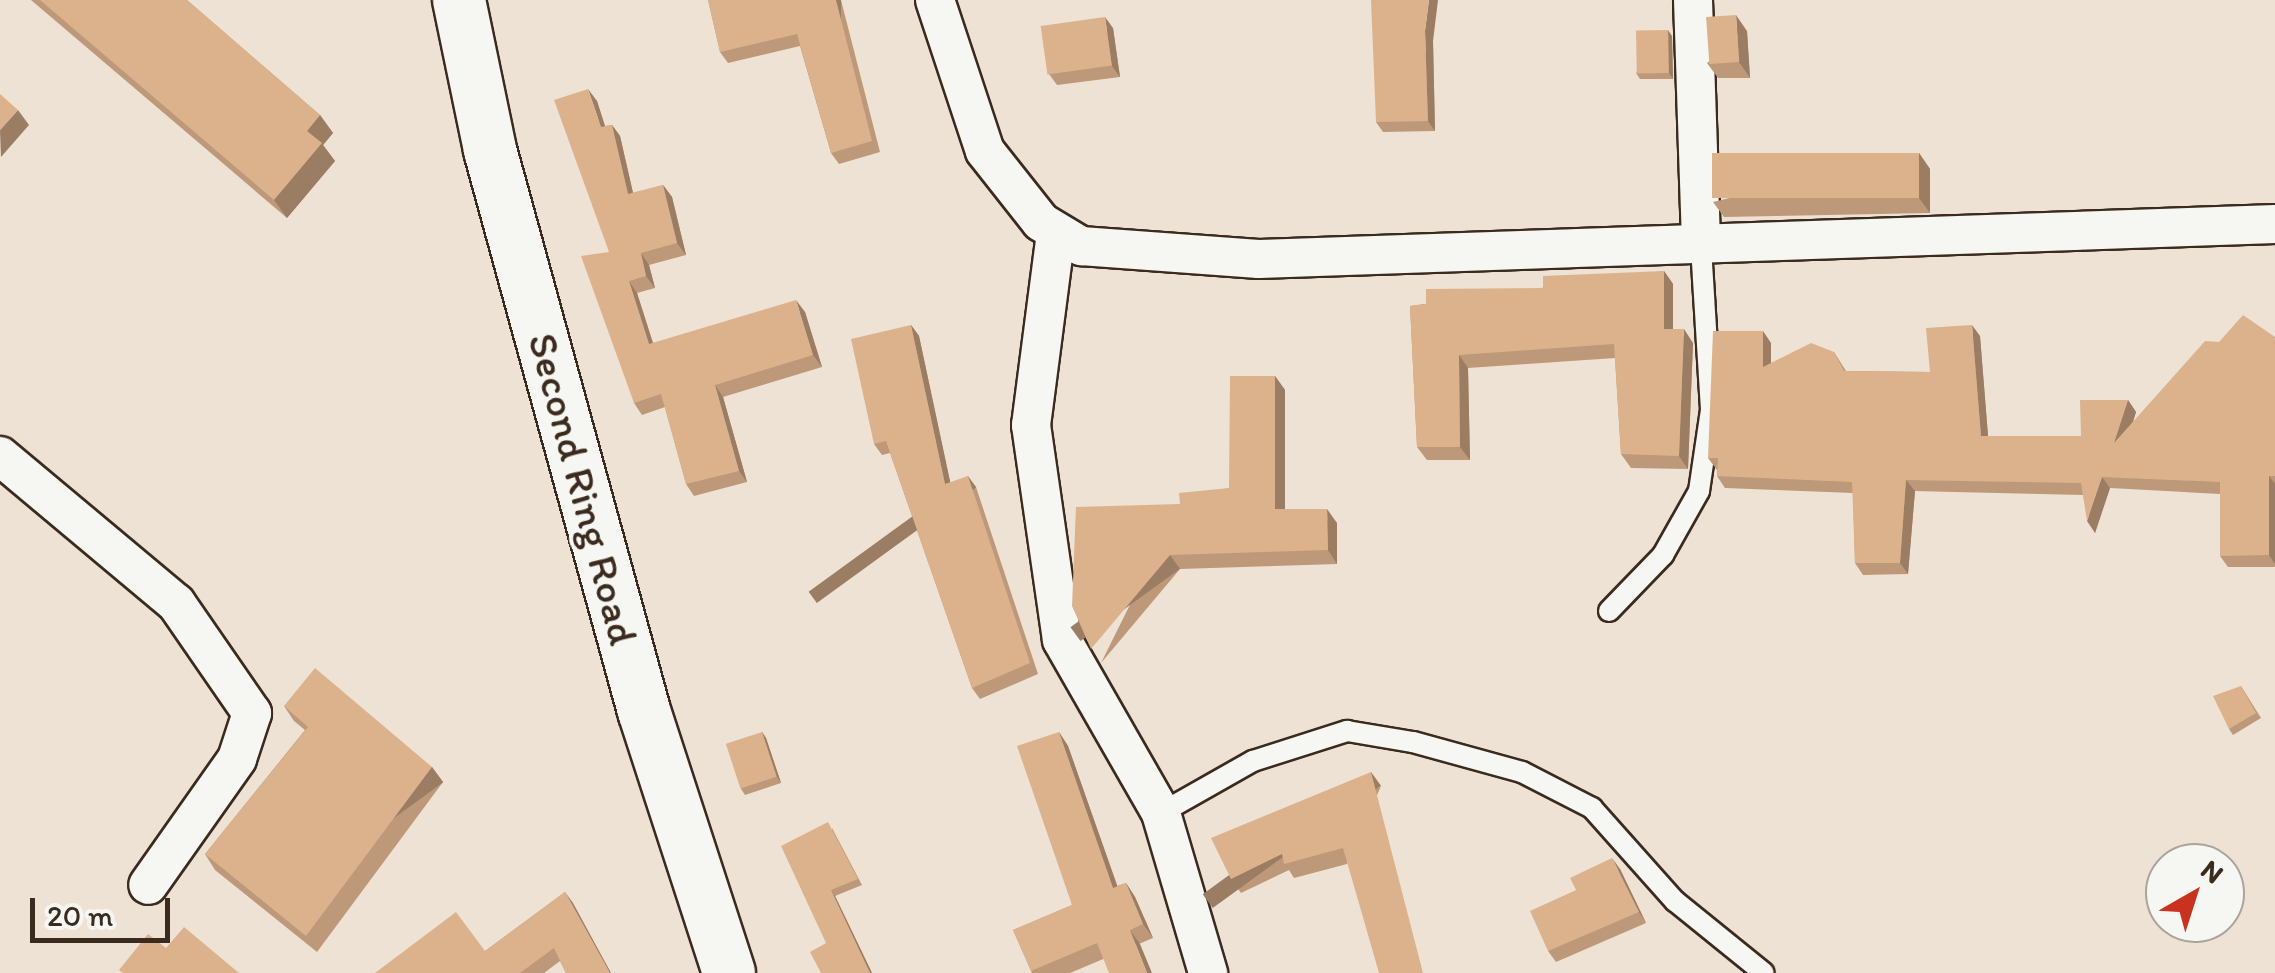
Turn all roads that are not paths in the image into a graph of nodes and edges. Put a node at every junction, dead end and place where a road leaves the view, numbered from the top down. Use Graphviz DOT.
graph roads {
  1 [pos="459,0"];
  2 [pos="935,0"];
  3 [pos="1693,0"];
  4 [pos="2275,224"];
  5 [pos="1056,233"];
  6 [pos="1701,245"];
  7 [pos="0,456"];
  8 [pos="1609,611"];
  9 [pos="1161,813"];
  10 [pos="148,885"];
  11 [pos="729,973"];
  12 [pos="1208,973"];
  13 [pos="1764,973"];
  1 -- 11 [label="main road, Second Ring Road"];
  2 -- 5 [label="street"];
  3 -- 6 [label="street"];
  4 -- 6 [label="street"];
  5 -- 6 [label="street"];
  5 -- 9 [label="street"];
  6 -- 8 [label="lane"];
  7 -- 10 [label="street"];
  9 -- 12 [label="street"];
  9 -- 13 [label="lane"];
}
